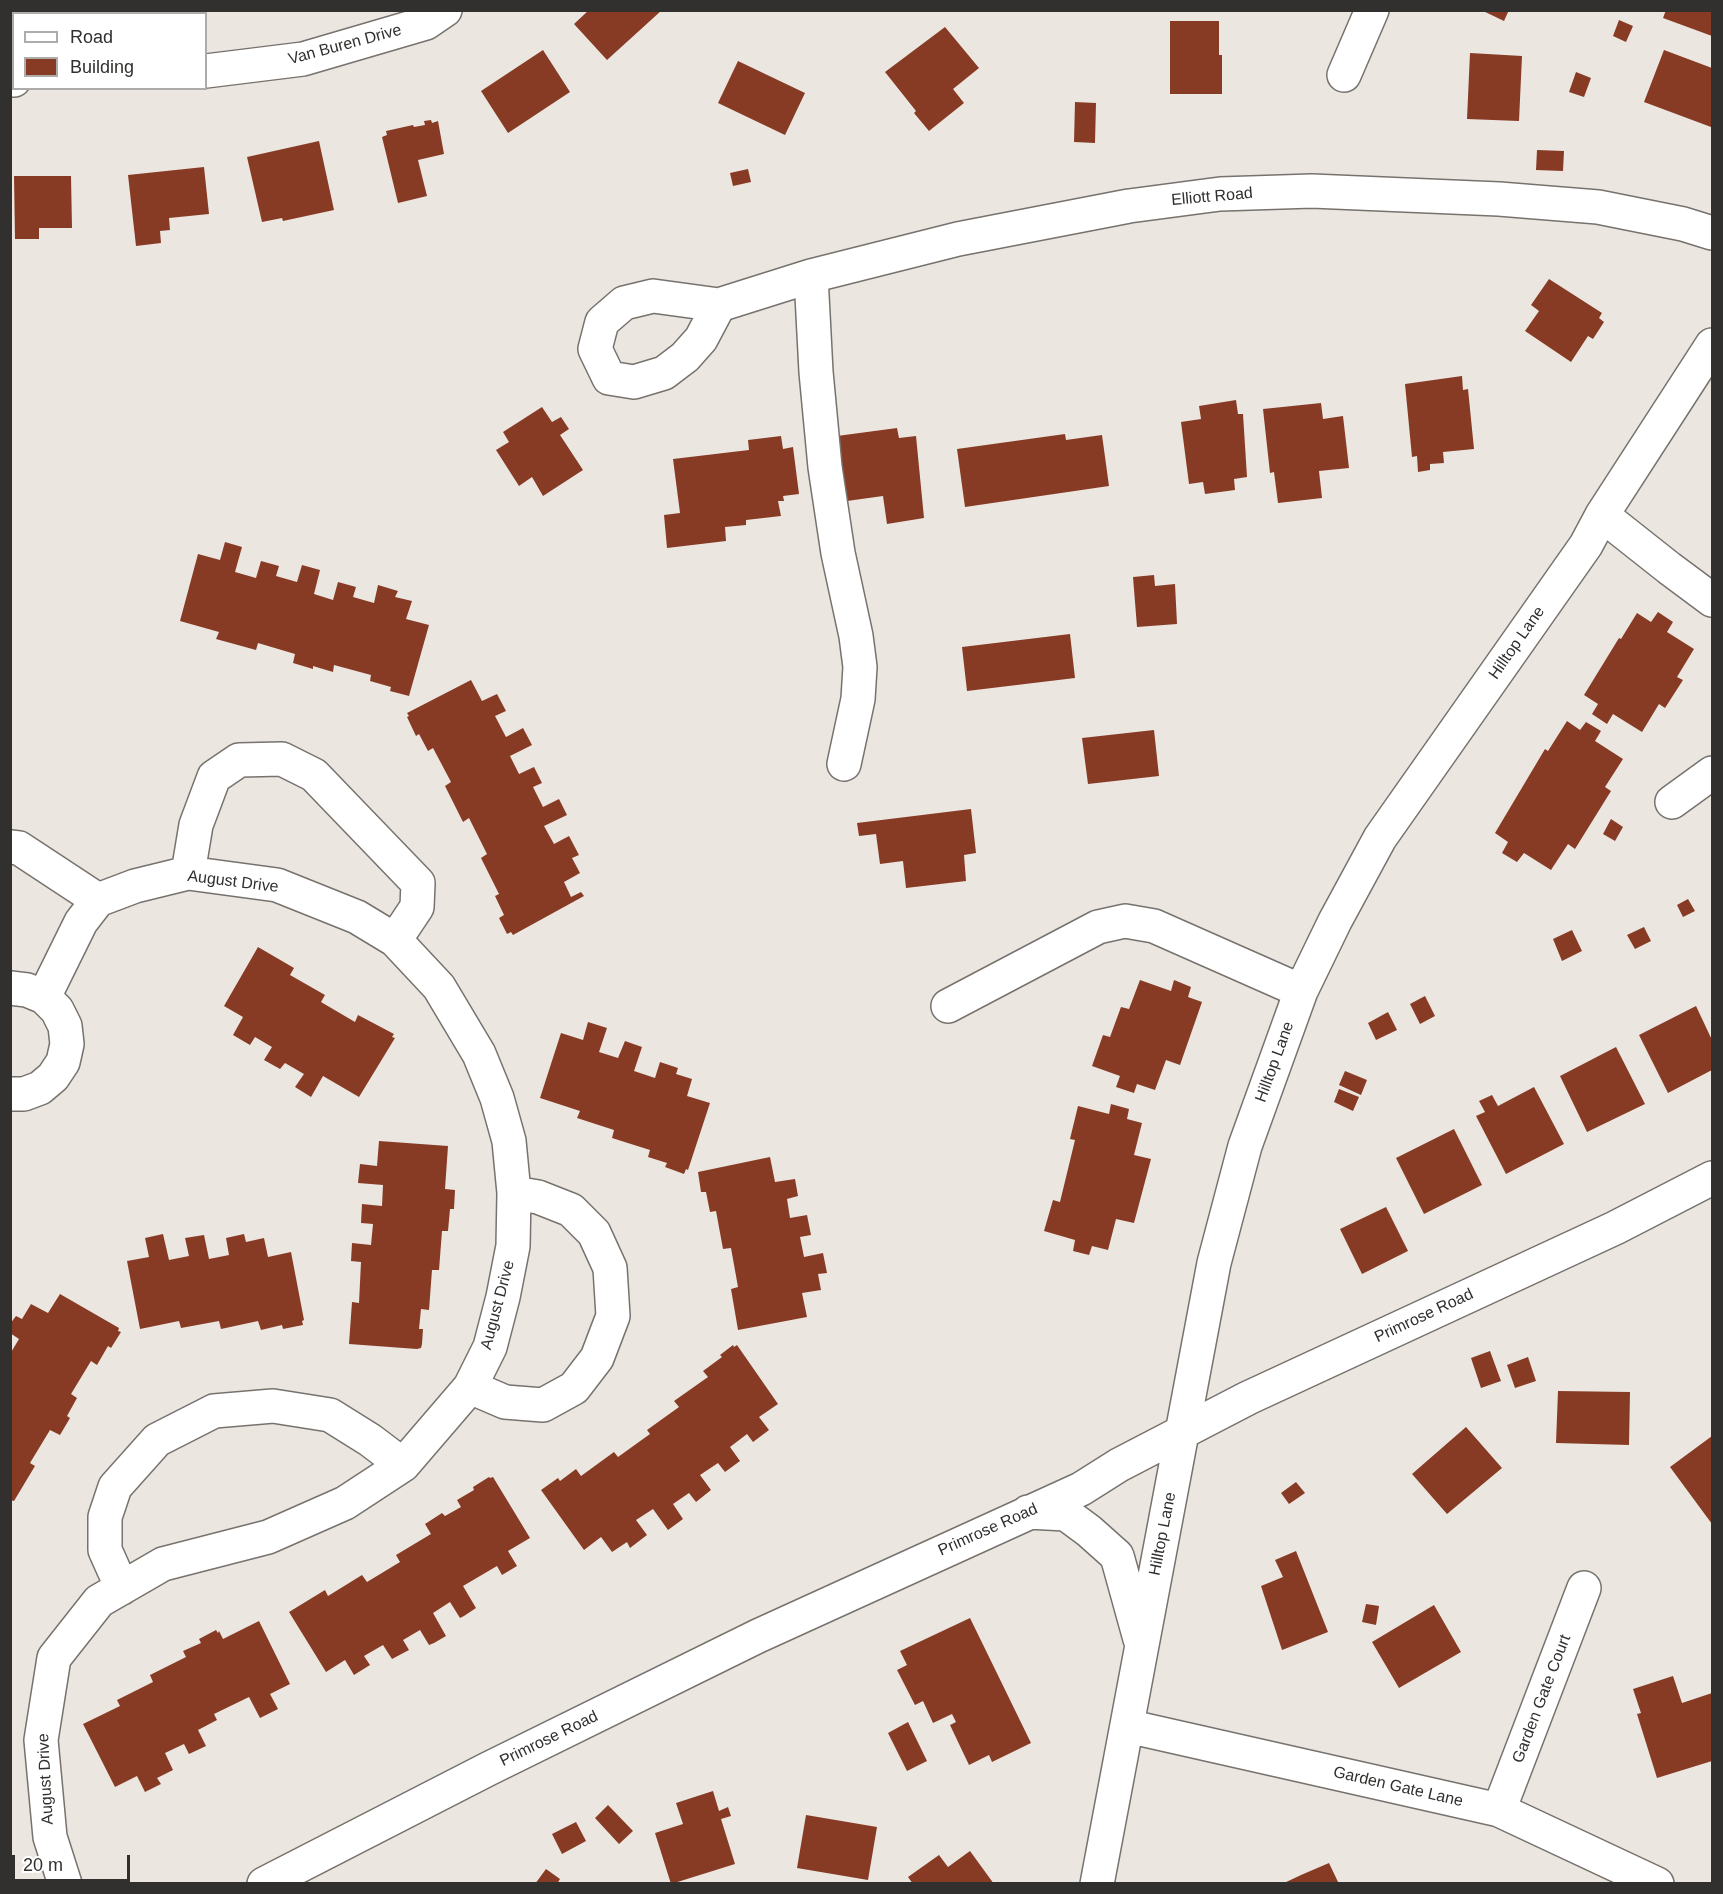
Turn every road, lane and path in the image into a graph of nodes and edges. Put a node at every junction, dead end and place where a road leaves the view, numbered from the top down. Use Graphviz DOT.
graph roads {
  1 [pos="445,10"];
  2 [pos="1372,10"];
  3 [pos="207,71"];
  4 [pos="1344,75"];
  5 [pos="1713,233"];
  6 [pos="811,276"];
  7 [pos="719,305"];
  8 [pos="1713,345"];
  9 [pos="1602,515"];
  10 [pos="1713,600"];
  11 [pos="844,764"];
  12 [pos="1713,773"];
  13 [pos="1672,802"];
  14 [pos="10,847"];
  15 [pos="188,873"];
  16 [pos="98,900"];
  17 [pos="395,940"];
  18 [pos="10,988"];
  19 [pos="1301,991"];
  20 [pos="44,997"];
  21 [pos="948,1006"];
  22 [pos="10,1094"];
  23 [pos="1713,1179"];
  24 [pos="514,1193"];
  25 [pos="470,1387"];
  26 [pos="1181,1432"];
  27 [pos="403,1465"];
  28 [pos="1028,1512"];
  29 [pos="122,1588"];
  30 [pos="1584,1588"];
  31 [pos="1142,1645"];
  32 [pos="1127,1726"];
  33 [pos="1499,1810"];
  34 [pos="65,1884"];
  35 [pos="264,1884"];
  36 [pos="1097,1884"];
  37 [pos="1657,1884"];
  1 -- 3 [label="street, Van Buren Drive"];
  2 -- 4 [label="street"];
  5 -- 6 [label="street, Elliott Road"];
  6 -- 7 [label="street, Elliott Road"];
  6 -- 11 [label="street"];
  8 -- 9 [label="street, Hilltop Lane"];
  9 -- 10 [label="street"];
  9 -- 19 [label="street, Hilltop Lane"];
  12 -- 13 [label="street"];
  14 -- 16 [label="street"];
  15 -- 16 [label="street, August Drive"];
  15 -- 17 [label="street, August Drive"];
  15 -- 17 [label="street"];
  16 -- 20 [label="street"];
  17 -- 24 [label="street, August Drive"];
  18 -- 20 [label="street"];
  19 -- 21 [label="street"];
  19 -- 26 [label="street, Hilltop Lane"];
  20 -- 22 [label="street"];
  23 -- 26 [label="street, Primrose Road"];
  24 -- 25 [label="street, August Drive"];
  24 -- 25 [label="street"];
  25 -- 27 [label="street, August Drive"];
  26 -- 28 [label="street, Primrose Road"];
  26 -- 31 [label="street, Hilltop Lane"];
  27 -- 29 [label="street, August Drive"];
  27 -- 29 [label="street"];
  28 -- 31 [label="street"];
  28 -- 35 [label="street, Primrose Road"];
  29 -- 34 [label="street, August Drive"];
  30 -- 33 [label="street, Garden Gate Court"];
  31 -- 32 [label="street, Hilltop Lane"];
  32 -- 33 [label="street, Garden Gate Lane"];
  32 -- 36 [label="street, Hilltop Lane"];
  33 -- 37 [label="street, Garden Gate Lane"];
}
